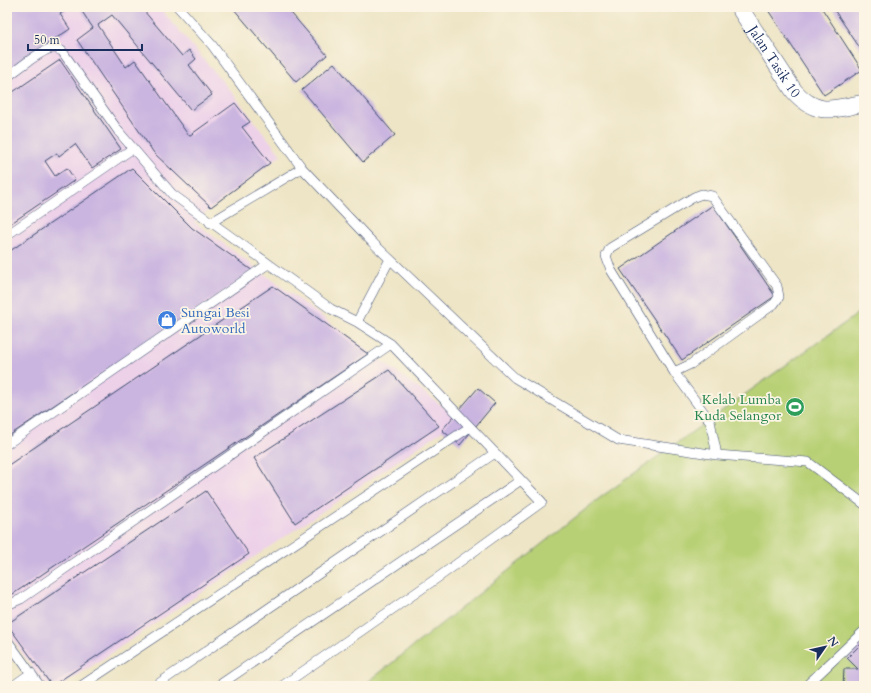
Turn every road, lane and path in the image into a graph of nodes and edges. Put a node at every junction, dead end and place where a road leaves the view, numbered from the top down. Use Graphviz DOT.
graph roads {
  1 [pos="178,7"];
  2 [pos="739,7"];
  3 [pos="7,77"];
  4 [pos="864,103"];
  5 [pos="132,149"];
  6 [pos="302,168"];
  7 [pos="210,223"];
  8 [pos="7,235"];
  9 [pos="390,259"];
  10 [pos="268,264"];
  11 [pos="357,322"];
  12 [pos="391,344"];
  13 [pos="674,372"];
  14 [pos="470,427"];
  15 [pos="7,444"];
  16 [pos="495,453"];
  17 [pos="717,455"];
  18 [pos="521,480"];
  19 [pos="864,504"];
  20 [pos="7,602"];
  21 [pos="864,631"];
  22 [pos="7,642"];
  23 [pos="31,674"];
  24 [pos="13,686"];
  25 [pos="40,686"];
  26 [pos="81,686"];
  27 [pos="155,686"];
  28 [pos="218,686"];
  29 [pos="282,686"];
  30 [pos="806,686"];
  1 -- 6 [label="lane"];
  2 -- 4 [label="street, Jalan Tasik 10"];
  3 -- 5 [label="lane"];
  5 -- 7 [label="lane"];
  5 -- 8 [label="lane"];
  6 -- 7 [label="lane"];
  6 -- 9 [label="lane"];
  7 -- 10 [label="lane"];
  9 -- 11 [label="lane"];
  9 -- 17 [label="lane"];
  10 -- 11 [label="lane"];
  10 -- 15 [label="lane"];
  11 -- 12 [label="lane"];
  12 -- 14 [label="lane"];
  12 -- 20 [label="lane"];
  13 -- 13 [label="lane"];
  13 -- 17 [label="lane"];
  14 -- 16 [label="lane"];
  14 -- 26 [label="lane"];
  16 -- 18 [label="lane"];
  16 -- 27 [label="lane"];
  17 -- 19 [label="lane"];
  18 -- 28 [label="lane"];
  18 -- 29 [label="lane"];
  21 -- 30 [label="lane"];
  22 -- 23 [label="lane"];
  23 -- 24 [label="lane"];
  23 -- 25 [label="lane"];
}
